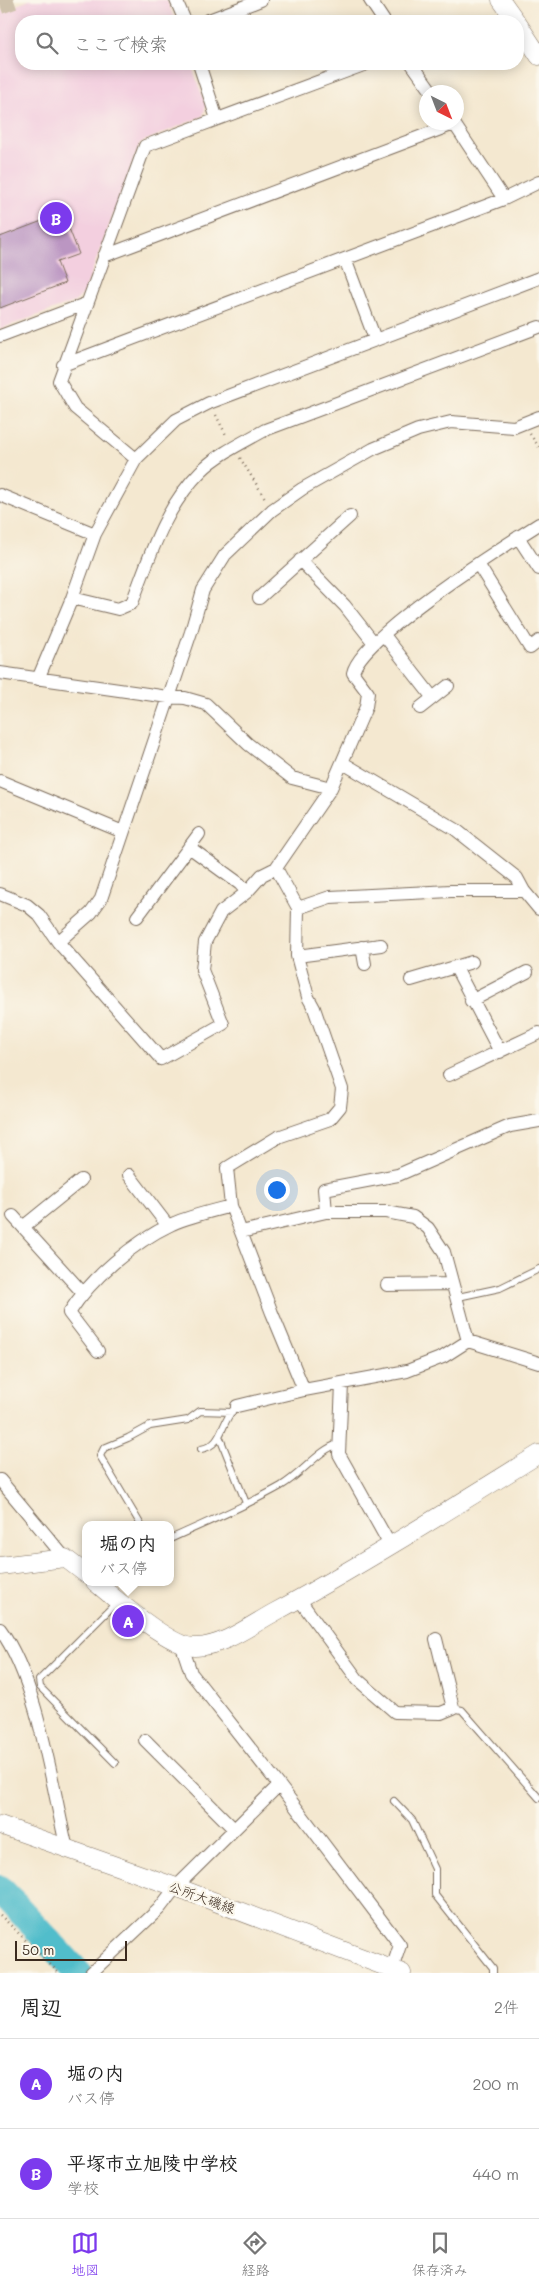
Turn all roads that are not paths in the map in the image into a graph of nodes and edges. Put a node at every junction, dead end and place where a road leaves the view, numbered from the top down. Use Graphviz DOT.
graph roads {
  1 [pos="176,0"];
  2 [pos="261,0"];
  3 [pos="370,0"];
  4 [pos="502,0"];
  5 [pos="182,15"];
  6 [pos="222,15"];
  7 [pos="380,15"];
  8 [pos="512,15"];
  9 [pos="524,33"];
  10 [pos="539,56"];
  11 [pos="201,70"];
  12 [pos="350,70"];
  13 [pos="416,70"];
  14 [pos="427,85"];
  15 [pos="217,119"];
  16 [pos="436,130"];
  17 [pos="459,130"];
  18 [pos="539,182"];
  19 [pos="504,199"];
  20 [pos="104,256"];
  21 [pos="345,258"];
  22 [pos="539,278"];
  23 [pos="85,304"];
  24 [pos="539,326"];
  25 [pos="0,336"];
  26 [pos="375,339"];
  27 [pos="63,365"];
  28 [pos="539,417"];
  29 [pos="136,459"];
  30 [pos="0,495"];
  31 [pos="350,516"];
  32 [pos="539,524"];
  33 [pos="95,534"];
  34 [pos="518,537"];
  35 [pos="300,560"];
  36 [pos="478,564"];
  37 [pos="539,569"];
  38 [pos="72,598"];
  39 [pos="259,598"];
  40 [pos="379,639"];
  41 [pos="539,641"];
  42 [pos="0,673"];
  43 [pos="38,678"];
  44 [pos="448,686"];
  45 [pos="168,697"];
  46 [pos="433,698"];
  47 [pos="420,708"];
  48 [pos="343,763"];
  49 [pos="0,780"];
  50 [pos="331,788"];
  51 [pos="123,832"];
  52 [pos="199,834"];
  53 [pos="189,847"];
  54 [pos="276,868"];
  55 [pos="524,891"];
  56 [pos="248,892"];
  57 [pos="0,894"];
  58 [pos="298,908"];
  59 [pos="539,908"];
  60 [pos="136,917"];
  61 [pos="58,942"];
  62 [pos="381,945"];
  63 [pos="362,947"];
  64 [pos="296,956"];
  65 [pos="472,962"];
  66 [pos="365,964"];
  67 [pos="456,968"];
  68 [pos="527,972"];
  69 [pos="411,980"];
  70 [pos="471,1001"];
  71 [pos="539,1033"];
  72 [pos="500,1052"];
  73 [pos="449,1075"];
  74 [pos="539,1122"];
  75 [pos="129,1175"];
  76 [pos="81,1180"];
  77 [pos="231,1206"];
  78 [pos="326,1212"];
  79 [pos="13,1216"];
  80 [pos="168,1226"];
  81 [pos="23,1227"];
  82 [pos="240,1232"];
  83 [pos="539,1269"];
  84 [pos="452,1284"];
  85 [pos="388,1285"];
  86 [pos="82,1292"];
  87 [pos="458,1297"];
  88 [pos="468,1341"];
  89 [pos="98,1351"];
  90 [pos="539,1363"];
  91 [pos="342,1384"];
  92 [pos="304,1390"];
  93 [pos="234,1409"];
  94 [pos="220,1438"];
  95 [pos="339,1444"];
  96 [pos="201,1450"];
  97 [pos="539,1454"];
  98 [pos="0,1480"];
  99 [pos="246,1503"];
  100 [pos="139,1521"];
  101 [pos="174,1537"];
  102 [pos="390,1545"];
  103 [pos="65,1558"];
  104 [pos="0,1566"];
  105 [pos="82,1571"];
  106 [pos="102,1586"];
  107 [pos="299,1599"];
  108 [pos="118,1601"];
  109 [pos="0,1629"];
  110 [pos="436,1639"];
  111 [pos="182,1646"];
  112 [pos="453,1708"];
  113 [pos="145,1740"];
  114 [pos="116,1762"];
  115 [pos="279,1785"];
  116 [pos="539,1798"];
  117 [pos="394,1801"];
  118 [pos="0,1825"];
  119 [pos="234,1829"];
  120 [pos="66,1850"];
  121 [pos="176,1887"];
  122 [pos="397,1971"];
  123 [pos="91,1973"];
  124 [pos="493,1973"];
  1 -- 5 [label="street"];
  2 -- 6 [label="street"];
  3 -- 7 [label="street"];
  4 -- 8 [label="street"];
  9 -- 10 [label="street"];
  11 -- 15 [label="street"];
  12 -- 15 [label="street"];
  13 -- 14 [label="street"];
  15 -- 20 [label="street"];
  16 -- 20 [label="street"];
  17 -- 19 [label="street"];
  18 -- 19 [label="street"];
  19 -- 21 [label="street"];
  20 -- 23 [label="street"];
  21 -- 26 [label="street"];
  21 -- 27 [label="street"];
  22 -- 26 [label="street"];
  23 -- 25 [label="street"];
  23 -- 27 [label="street"];
  24 -- 38 [label="street"];
  26 -- 29 [label="street"];
  27 -- 29 [label="street"];
  28 -- 45 [label="street"];
  29 -- 33 [label="street"];
  30 -- 33 [label="street"];
  31 -- 35 [label="street"];
  32 -- 34 [label="street"];
  33 -- 38 [label="street"];
  34 -- 36 [label="street"];
  34 -- 37 [label="street"];
  35 -- 39 [label="street"];
  35 -- 40 [label="street"];
  36 -- 40 [label="street"];
  36 -- 41 [label="street"];
  38 -- 43 [label="street"];
  40 -- 46 [label="street"];
  40 -- 48 [label="street"];
  42 -- 43 [label="street"];
  43 -- 45 [label="street"];
  44 -- 46 [label="street"];
  45 -- 50 [label="street"];
  45 -- 51 [label="street"];
  46 -- 47 [label="street"];
  48 -- 50 [label="street"];
  48 -- 55 [label="street"];
  49 -- 51 [label="street"];
  50 -- 54 [label="street"];
  51 -- 61 [label="street"];
  52 -- 53 [label="street"];
  53 -- 56 [label="street"];
  53 -- 60 [label="street"];
  54 -- 56 [label="street"];
  54 -- 58 [label="street"];
  55 -- 58 [label="street"];
  55 -- 59 [label="street"];
  56 -- 61 [label="street"];
  57 -- 61 [label="street"];
  58 -- 64 [label="street"];
  62 -- 63 [label="street"];
  63 -- 64 [label="street"];
  63 -- 66 [label="street"];
  64 -- 77 [label="street"];
  65 -- 67 [label="street"];
  67 -- 69 [label="street"];
  67 -- 70 [label="street"];
  68 -- 70 [label="street"];
  70 -- 72 [label="street"];
  71 -- 72 [label="street"];
  72 -- 73 [label="street"];
  74 -- 78 [label="street"];
  75 -- 80 [label="street"];
  76 -- 81 [label="street"];
  77 -- 80 [label="street"];
  77 -- 82 [label="street"];
  78 -- 82 [label="street"];
  78 -- 84 [label="street"];
  79 -- 81 [label="street"];
  80 -- 86 [label="street"];
  81 -- 86 [label="street"];
  82 -- 92 [label="street"];
  83 -- 87 [label="lane"];
  84 -- 85 [label="street"];
  84 -- 87 [label="street"];
  86 -- 89 [label="street"];
  87 -- 88 [label="street"];
  88 -- 90 [label="street"];
  88 -- 91 [label="street"];
  91 -- 92 [label="street"];
  91 -- 95 [label="street"];
  92 -- 93 [label="street"];
  93 -- 94 [label="lane"];
  93 -- 100 [label="lane"];
  94 -- 96 [label="lane"];
  94 -- 99 [label="lane"];
  95 -- 99 [label="lane"];
  95 -- 102 [label="street"];
  97 -- 102 [label="street"];
  98 -- 103 [label="street"];
  99 -- 101 [label="lane"];
  102 -- 107 [label="street"];
  103 -- 104 [label="street"];
  103 -- 105 [label="street"];
  106 -- 108 [label="street"];
  107 -- 111 [label="street"];
  107 -- 112 [label="street"];
  108 -- 111 [label="street"];
  108 -- 114 [label="lane"];
  109 -- 120 [label="street"];
  110 -- 112 [label="street"];
  111 -- 115 [label="street"];
  112 -- 116 [label="lane"];
  113 -- 119 [label="street"];
  115 -- 119 [label="street"];
  115 -- 122 [label="street"];
  117 -- 124 [label="lane"];
  118 -- 120 [label="street, 公所大磯線"];
  119 -- 121 [label="street"];
  120 -- 121 [label="street, 公所大磯線"];
  121 -- 122 [label="street, 公所大磯線"];
  121 -- 123 [label="street"];
}
